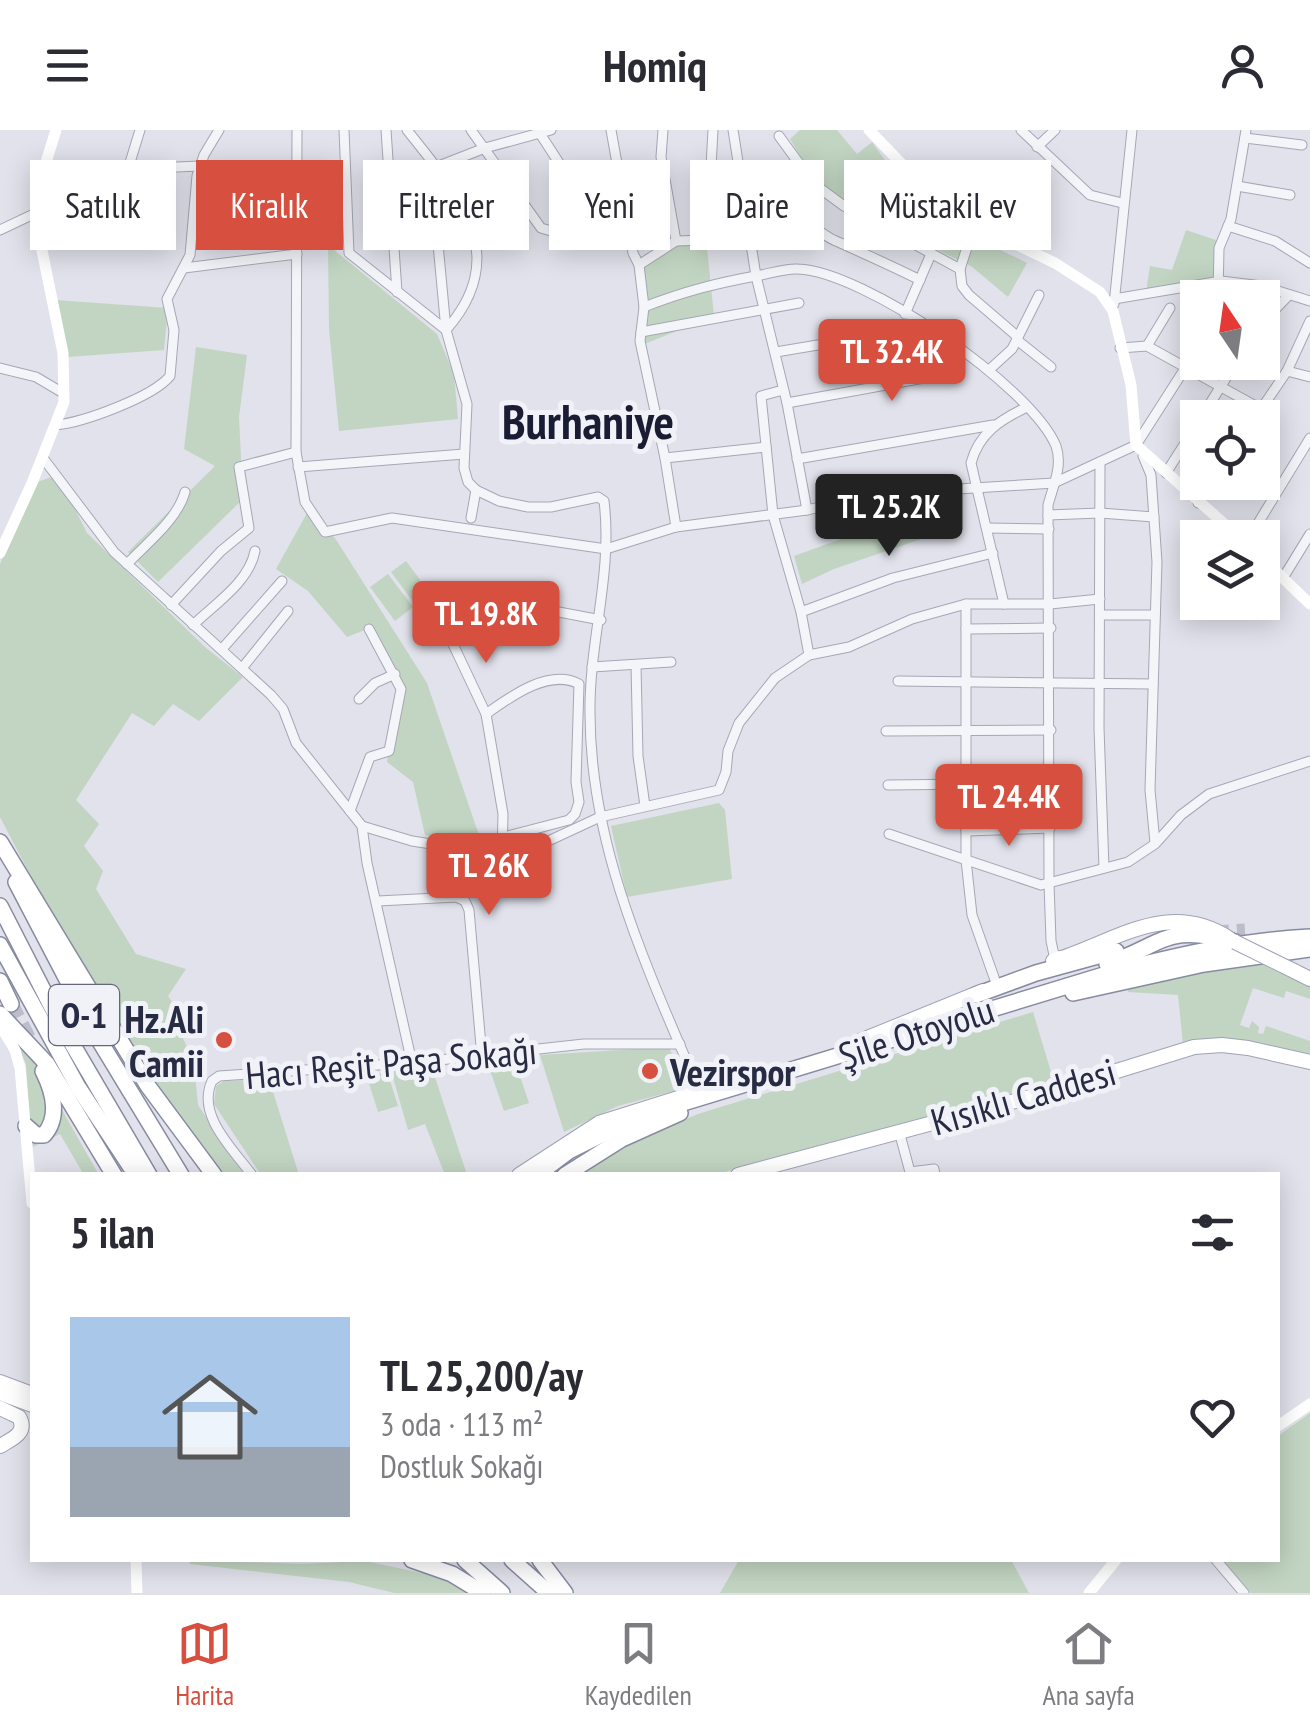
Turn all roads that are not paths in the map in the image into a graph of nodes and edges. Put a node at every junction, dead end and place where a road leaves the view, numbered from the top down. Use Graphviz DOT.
graph roads {
  1 [pos="56,130"];
  2 [pos="140,130"];
  3 [pos="219,130"];
  4 [pos="297,130"];
  5 [pos="344,130"];
  6 [pos="386,130"];
  7 [pos="407,130"];
  8 [pos="470,130"];
  9 [pos="551,130"];
  10 [pos="611,130"];
  11 [pos="663,130"];
  12 [pos="714,130"];
  13 [pos="734,130"];
  14 [pos="869,130"];
  15 [pos="1022,130"];
  16 [pos="1055,130"];
  17 [pos="1132,130"];
  18 [pos="538,132"];
  19 [pos="1246,134"];
  20 [pos="778,136"];
  21 [pos="1302,145"];
  22 [pos="1038,147"];
  23 [pos="485,148"];
  24 [pos="46,160"];
  25 [pos="131,160"];
  26 [pos="203,160"];
  27 [pos="431,160"];
  28 [pos="454,160"];
  29 [pos="556,160"];
  30 [pos="616,160"];
  31 [pos="712,160"];
  32 [pos="738,160"];
  33 [pos="897,160"];
  34 [pos="1237,186"];
  35 [pos="1290,195"];
  36 [pos="1122,203"];
  37 [pos="30,216"];
  38 [pos="196,216"];
  39 [pos="1228,226"];
  40 [pos="0,230"];
  41 [pos="549,231"];
  42 [pos="824,234"];
  43 [pos="676,241"];
  44 [pos="690,241"];
  45 [pos="42,250"];
  46 [pos="438,250"];
  47 [pos="479,250"];
  48 [pos="632,250"];
  49 [pos="752,250"];
  50 [pos="966,250"];
  51 [pos="1027,250"];
  52 [pos="297,254"];
  53 [pos="931,254"];
  54 [pos="1310,263"];
  55 [pos="639,265"];
  56 [pos="184,268"];
  57 [pos="960,269"];
  58 [pos="756,276"];
  59 [pos="920,280"];
  60 [pos="1221,280"];
  61 [pos="1180,290"];
  62 [pos="398,292"];
  63 [pos="1280,292"];
  64 [pos="1039,295"];
  65 [pos="1289,295"];
  66 [pos="1310,301"];
  67 [pos="800,303"];
  68 [pos="1280,304"];
  69 [pos="1114,305"];
  70 [pos="644,307"];
  71 [pos="1170,308"];
  72 [pos="766,310"];
  73 [pos="905,314"];
  74 [pos="915,321"];
  75 [pos="1310,321"];
  76 [pos="446,330"];
  77 [pos="641,332"];
  78 [pos="1017,338"];
  79 [pos="950,343"];
  80 [pos="1148,346"];
  81 [pos="1120,348"];
  82 [pos="776,352"];
  83 [pos="1180,364"];
  84 [pos="1051,367"];
  85 [pos="0,368"];
  86 [pos="989,370"];
  87 [pos="1288,371"];
  88 [pos="1180,376"];
  89 [pos="1310,378"];
  90 [pos="1210,380"];
  91 [pos="1225,380"];
  92 [pos="1221,386"];
  93 [pos="783,390"];
  94 [pos="64,393"];
  95 [pos="1212,400"];
  96 [pos="1240,400"];
  97 [pos="1267,400"];
  98 [pos="787,403"];
  99 [pos="1027,407"];
  100 [pos="55,424"];
  101 [pos="993,424"];
  102 [pos="1310,438"];
  103 [pos="1136,445"];
  104 [pos="766,447"];
  105 [pos="1180,451"];
  106 [pos="296,452"];
  107 [pos="464,454"];
  108 [pos="42,458"];
  109 [pos="666,458"];
  110 [pos="797,459"];
  111 [pos="1100,462"];
  112 [pos="298,466"];
  113 [pos="1166,473"];
  114 [pos="1054,483"];
  115 [pos="977,486"];
  116 [pos="476,490"];
  117 [pos="185,492"];
  118 [pos="1200,500"];
  119 [pos="1198,503"];
  120 [pos="807,510"];
  121 [pos="1100,513"];
  122 [pos="773,514"];
  123 [pos="1048,515"];
  124 [pos="1154,516"];
  125 [pos="471,518"];
  126 [pos="1218,520"];
  127 [pos="1260,520"];
  128 [pos="676,527"];
  129 [pos="987,528"];
  130 [pos="1049,529"];
  131 [pos="1310,534"];
  132 [pos="606,548"];
  133 [pos="255,551"];
  134 [pos="993,552"];
  135 [pos="0,553"];
  136 [pos="127,564"];
  137 [pos="1280,575"];
  138 [pos="1283,578"];
  139 [pos="282,581"];
  140 [pos="1100,599"];
  141 [pos="966,604"];
  142 [pos="1004,604"];
  143 [pos="1050,604"];
  144 [pos="1310,604"];
  145 [pos="171,605"];
  146 [pos="288,610"];
  147 [pos="800,612"];
  148 [pos="1100,615"];
  149 [pos="1155,615"];
  150 [pos="601,620"];
  151 [pos="193,625"];
  152 [pos="1051,628"];
  153 [pos="369,629"];
  154 [pos="966,629"];
  155 [pos="222,650"];
  156 [pos="809,655"];
  157 [pos="671,662"];
  158 [pos="636,666"];
  159 [pos="592,667"];
  160 [pos="243,668"];
  161 [pos="394,674"];
  162 [pos="898,680"];
  163 [pos="1051,680"];
  164 [pos="967,682"];
  165 [pos="1099,682"];
  166 [pos="1153,684"];
  167 [pos="359,699"];
  168 [pos="486,714"];
  169 [pos="1051,730"];
  170 [pos="886,732"];
  171 [pos="967,732"];
  172 [pos="1310,760"];
  173 [pos="1050,783"];
  174 [pos="967,784"];
  175 [pos="888,785"];
  176 [pos="645,806"];
  177 [pos="350,811"];
  178 [pos="600,817"];
  179 [pos="362,826"];
  180 [pos="1050,828"];
  181 [pos="966,831"];
  182 [pos="889,834"];
  183 [pos="504,837"];
  184 [pos="1155,844"];
  185 [pos="0,845"];
  186 [pos="502,855"];
  187 [pos="966,860"];
  188 [pos="1104,868"];
  189 [pos="1049,883"];
  190 [pos="378,902"];
  191 [pos="0,906"];
  192 [pos="1310,928"];
  193 [pos="1240,937"];
  194 [pos="1310,937"];
  195 [pos="0,945"];
  196 [pos="1310,950"];
  197 [pos="1116,952"];
  198 [pos="1069,956"];
  199 [pos="1310,979"];
  200 [pos="0,981"];
  201 [pos="996,983"];
  202 [pos="976,995"];
  203 [pos="6,1009"];
  204 [pos="0,1025"];
  205 [pos="930,1028"];
  206 [pos="24,1037"];
  207 [pos="680,1044"];
  208 [pos="482,1057"];
  209 [pos="1310,1062"];
  210 [pos="412,1063"];
  211 [pos="699,1090"];
  212 [pos="66,1108"];
  213 [pos="686,1110"];
  214 [pos="26,1126"];
  215 [pos="899,1131"];
  216 [pos="103,1172"];
  217 [pos="112,1172"];
  218 [pos="134,1172"];
  219 [pos="147,1172"];
  220 [pos="179,1172"];
  221 [pos="212,1172"];
  222 [pos="250,1172"];
  223 [pos="525,1172"];
  224 [pos="541,1172"];
  225 [pos="554,1172"];
  226 [pos="570,1172"];
  227 [pos="749,1172"];
  228 [pos="910,1172"];
  229 [pos="910,1172"];
  230 [pos="934,1172"];
  231 [pos="30,1177"];
  232 [pos="0,1382"];
  233 [pos="0,1393"];
  234 [pos="30,1393"];
  235 [pos="1310,1404"];
  236 [pos="30,1405"];
  237 [pos="0,1408"];
  238 [pos="1280,1425"];
  239 [pos="30,1439"];
  240 [pos="0,1450"];
  241 [pos="136,1562"];
  242 [pos="418,1562"];
  243 [pos="467,1562"];
  244 [pos="514,1562"];
  245 [pos="541,1562"];
  246 [pos="1114,1562"];
  247 [pos="1218,1562"];
  248 [pos="137,1593"];
  249 [pos="483,1593"];
  250 [pos="502,1593"];
  251 [pos="549,1593"];
  252 [pos="564,1593"];
  253 [pos="1089,1593"];
  254 [pos="1244,1593"];
  1 -- 24 [label="main road"];
  2 -- 25 [label="street"];
  3 -- 26 [label="street"];
  4 -- 52 [label="street"];
  5 -- 62 [label="street"];
  6 -- 62 [label="street"];
  7 -- 27 [label="street"];
  8 -- 23 [label="street"];
  9 -- 18 [label="street"];
  10 -- 30 [label="street"];
  11 -- 43 [label="street"];
  12 -- 31 [label="street"];
  13 -- 32 [label="street"];
  14 -- 33 [label="main road"];
  15 -- 22 [label="street"];
  16 -- 22 [label="street"];
  17 -- 36 [label="street"];
  18 -- 23 [label="street"];
  18 -- 29 [label="street"];
  19 -- 21 [label="street"];
  19 -- 34 [label="street"];
  20 -- 53 [label="street"];
  22 -- 36 [label="street"];
  23 -- 28 [label="street"];
  23 -- 41 [label="street"];
  34 -- 35 [label="street"];
  34 -- 39 [label="street"];
  36 -- 69 [label="street"];
  37 -- 40 [label="street"];
  38 -- 56 [label="street"];
  39 -- 54 [label="street"];
  39 -- 60 [label="street"];
  42 -- 59 [label="street"];
  43 -- 44 [label="street"];
  43 -- 55 [label="street"];
  45 -- 94 [label="main road"];
  46 -- 76 [label="street"];
  47 -- 76 [label="street"];
  48 -- 55 [label="street"];
  49 -- 58 [label="street"];
  50 -- 57 [label="street"];
  51 -- 69 [label="main road"];
  52 -- 56 [label="street"];
  52 -- 106 [label="street"];
  53 -- 57 [label="street"];
  53 -- 59 [label="street"];
  55 -- 70 [label="street"];
  56 -- 100 [label="street"];
  57 -- 78 [label="street"];
  58 -- 70 [label="street"];
  58 -- 72 [label="street"];
  58 -- 73 [label="street"];
  59 -- 73 [label="street"];
  61 -- 69 [label="street"];
  62 -- 76 [label="street"];
  63 -- 65 [label="street"];
  64 -- 78 [label="street"];
  65 -- 66 [label="street"];
  65 -- 68 [label="street"];
  67 -- 72 [label="street"];
  69 -- 81 [label="main road"];
  70 -- 77 [label="street"];
  71 -- 80 [label="street"];
  72 -- 77 [label="street"];
  72 -- 82 [label="street"];
  73 -- 74 [label="street"];
  74 -- 79 [label="street"];
  74 -- 82 [label="street"];
  75 -- 87 [label="street"];
  76 -- 107 [label="street"];
  77 -- 109 [label="street"];
  78 -- 84 [label="street"];
  78 -- 86 [label="street"];
  79 -- 86 [label="street"];
  79 -- 98 [label="street"];
  80 -- 81 [label="street"];
  80 -- 83 [label="street"];
  81 -- 103 [label="main road"];
  82 -- 93 [label="street"];
  85 -- 94 [label="street"];
  86 -- 99 [label="street"];
  87 -- 89 [label="street"];
  87 -- 97 [label="street"];
  88 -- 103 [label="street"];
  90 -- 92 [label="street"];
  91 -- 92 [label="street"];
  92 -- 95 [label="street"];
  92 -- 96 [label="street"];
  93 -- 98 [label="street"];
  93 -- 104 [label="street"];
  94 -- 100 [label="main road"];
  98 -- 110 [label="street"];
  99 -- 101 [label="street"];
  99 -- 114 [label="street"];
  100 -- 108 [label="main road"];
  101 -- 110 [label="street"];
  101 -- 115 [label="street"];
  102 -- 127 [label="street"];
  103 -- 111 [label="street"];
  103 -- 113 [label="main road"];
  103 -- 124 [label="street"];
  104 -- 109 [label="street"];
  104 -- 122 [label="street"];
  105 -- 113 [label="street"];
  106 -- 112 [label="street"];
  106 -- 145 [label="street"];
  107 -- 112 [label="street"];
  107 -- 116 [label="street"];
  108 -- 135 [label="main road"];
  108 -- 136 [label="street"];
  109 -- 128 [label="street"];
  110 -- 120 [label="street"];
  111 -- 114 [label="street"];
  111 -- 121 [label="street"];
  112 -- 132 [label="street"];
  113 -- 119 [label="main road"];
  114 -- 115 [label="street"];
  114 -- 123 [label="street"];
  115 -- 120 [label="street"];
  115 -- 129 [label="street"];
  116 -- 125 [label="street"];
  116 -- 132 [label="street"];
  117 -- 136 [label="street"];
  118 -- 119 [label="street"];
  119 -- 126 [label="main road"];
  120 -- 122 [label="street"];
  121 -- 123 [label="street"];
  121 -- 124 [label="street"];
  121 -- 140 [label="street"];
  122 -- 128 [label="street"];
  122 -- 147 [label="street"];
  123 -- 130 [label="street"];
  124 -- 149 [label="street"];
  128 -- 132 [label="street"];
  129 -- 130 [label="street"];
  129 -- 134 [label="street"];
  130 -- 143 [label="street"];
  131 -- 138 [label="street"];
  132 -- 150 [label="street"];
  133 -- 151 [label="street"];
  134 -- 142 [label="street"];
  134 -- 147 [label="street"];
  136 -- 145 [label="street"];
  137 -- 138 [label="main road"];
  138 -- 144 [label="main road"];
  139 -- 155 [label="street"];
  140 -- 143 [label="street"];
  140 -- 148 [label="street"];
  141 -- 142 [label="street"];
  141 -- 154 [label="street"];
  141 -- 156 [label="street"];
  142 -- 143 [label="street"];
  143 -- 152 [label="street"];
  145 -- 151 [label="street"];
  146 -- 160 [label="street"];
  147 -- 156 [label="street"];
  148 -- 149 [label="street"];
  148 -- 165 [label="street"];
  149 -- 166 [label="street"];
  150 -- 159 [label="street"];
  150 -- 168 [label="street"];
  151 -- 155 [label="street"];
  152 -- 154 [label="street"];
  152 -- 163 [label="street"];
  153 -- 161 [label="street"];
  154 -- 164 [label="street"];
  155 -- 160 [label="street"];
  156 -- 176 [label="street"];
  157 -- 158 [label="street"];
  158 -- 159 [label="street"];
  158 -- 176 [label="street"];
  159 -- 178 [label="street"];
  160 -- 177 [label="street"];
  161 -- 167 [label="street"];
  161 -- 177 [label="street"];
  162 -- 164 [label="street"];
  163 -- 164 [label="street"];
  163 -- 165 [label="street"];
  163 -- 169 [label="street"];
  164 -- 171 [label="street"];
  165 -- 166 [label="street"];
  165 -- 188 [label="street"];
  166 -- 184 [label="street"];
  168 -- 183 [label="street"];
  168 -- 183 [label="street"];
  169 -- 171 [label="street"];
  169 -- 173 [label="street"];
  170 -- 171 [label="street"];
  171 -- 174 [label="street"];
  172 -- 184 [label="street"];
  173 -- 174 [label="street"];
  173 -- 180 [label="street"];
  174 -- 175 [label="street"];
  174 -- 181 [label="street"];
  176 -- 178 [label="street"];
  177 -- 179 [label="street"];
  178 -- 186 [label="street"];
  178 -- 207 [label="street"];
  179 -- 186 [label="street"];
  179 -- 190 [label="street"];
  180 -- 181 [label="street"];
  180 -- 189 [label="street"];
  181 -- 187 [label="street"];
  182 -- 187 [label="street"];
  183 -- 186 [label="street"];
  184 -- 188 [label="street"];
  185 -- 220 [label="highway, O-1"];
  185 -- 221 [label="highway"];
  187 -- 189 [label="street"];
  187 -- 201 [label="street"];
  188 -- 189 [label="street"];
  189 -- 198 [label="street"];
  190 -- 208 [label="street"];
  190 -- 210 [label="street"];
  191 -- 219 [label="highway, O-1"];
  192 -- 193 [label="highway"];
  193 -- 198 [label="main road"];
  193 -- 199 [label="main road, bridge"];
  193 -- 205 [label="highway"];
  194 -- 205 [label="highway, Şile Otoyolu"];
  195 -- 218 [label="highway"];
  196 -- 213 [label="highway, Şile Otoyolu"];
  197 -- 202 [label="highway"];
  198 -- 201 [label="main road"];
  200 -- 203 [label="highway"];
  201 -- 202 [label="main road"];
  202 -- 211 [label="main road"];
  203 -- 206 [label="highway"];
  204 -- 214 [label="main road"];
  205 -- 224 [label="highway, Şile Otoyolu"];
  206 -- 214 [label="highway"];
  206 -- 217 [label="highway"];
  207 -- 208 [label="street, Hacı Reşit Paşa Sokağı"];
  207 -- 211 [label="street"];
  208 -- 210 [label="street, Hacı Reşit Paşa Sokağı"];
  209 -- 215 [label="main road, Kısıklı Caddesi"];
  210 -- 222 [label="street, Hacı Reşit Paşa Sokağı"];
  211 -- 223 [label="main road"];
  212 -- 216 [label="highway"];
  213 -- 225 [label="highway, Şile Otoyolu"];
  213 -- 226 [label="highway"];
  214 -- 231 [label="main road"];
  215 -- 227 [label="main road, Kısıklı Caddesi"];
  215 -- 228 [label="street"];
  229 -- 230 [label="street"];
  232 -- 234 [label="main road"];
  233 -- 236 [label="main road"];
  235 -- 238 [label="main road"];
  237 -- 240 [label="main road"];
  239 -- 240 [label="main road"];
  241 -- 248 [label="main road"];
  242 -- 249 [label="highway"];
  243 -- 250 [label="highway"];
  244 -- 251 [label="highway"];
  245 -- 252 [label="highway"];
  246 -- 253 [label="main road"];
  247 -- 254 [label="street"];
}
